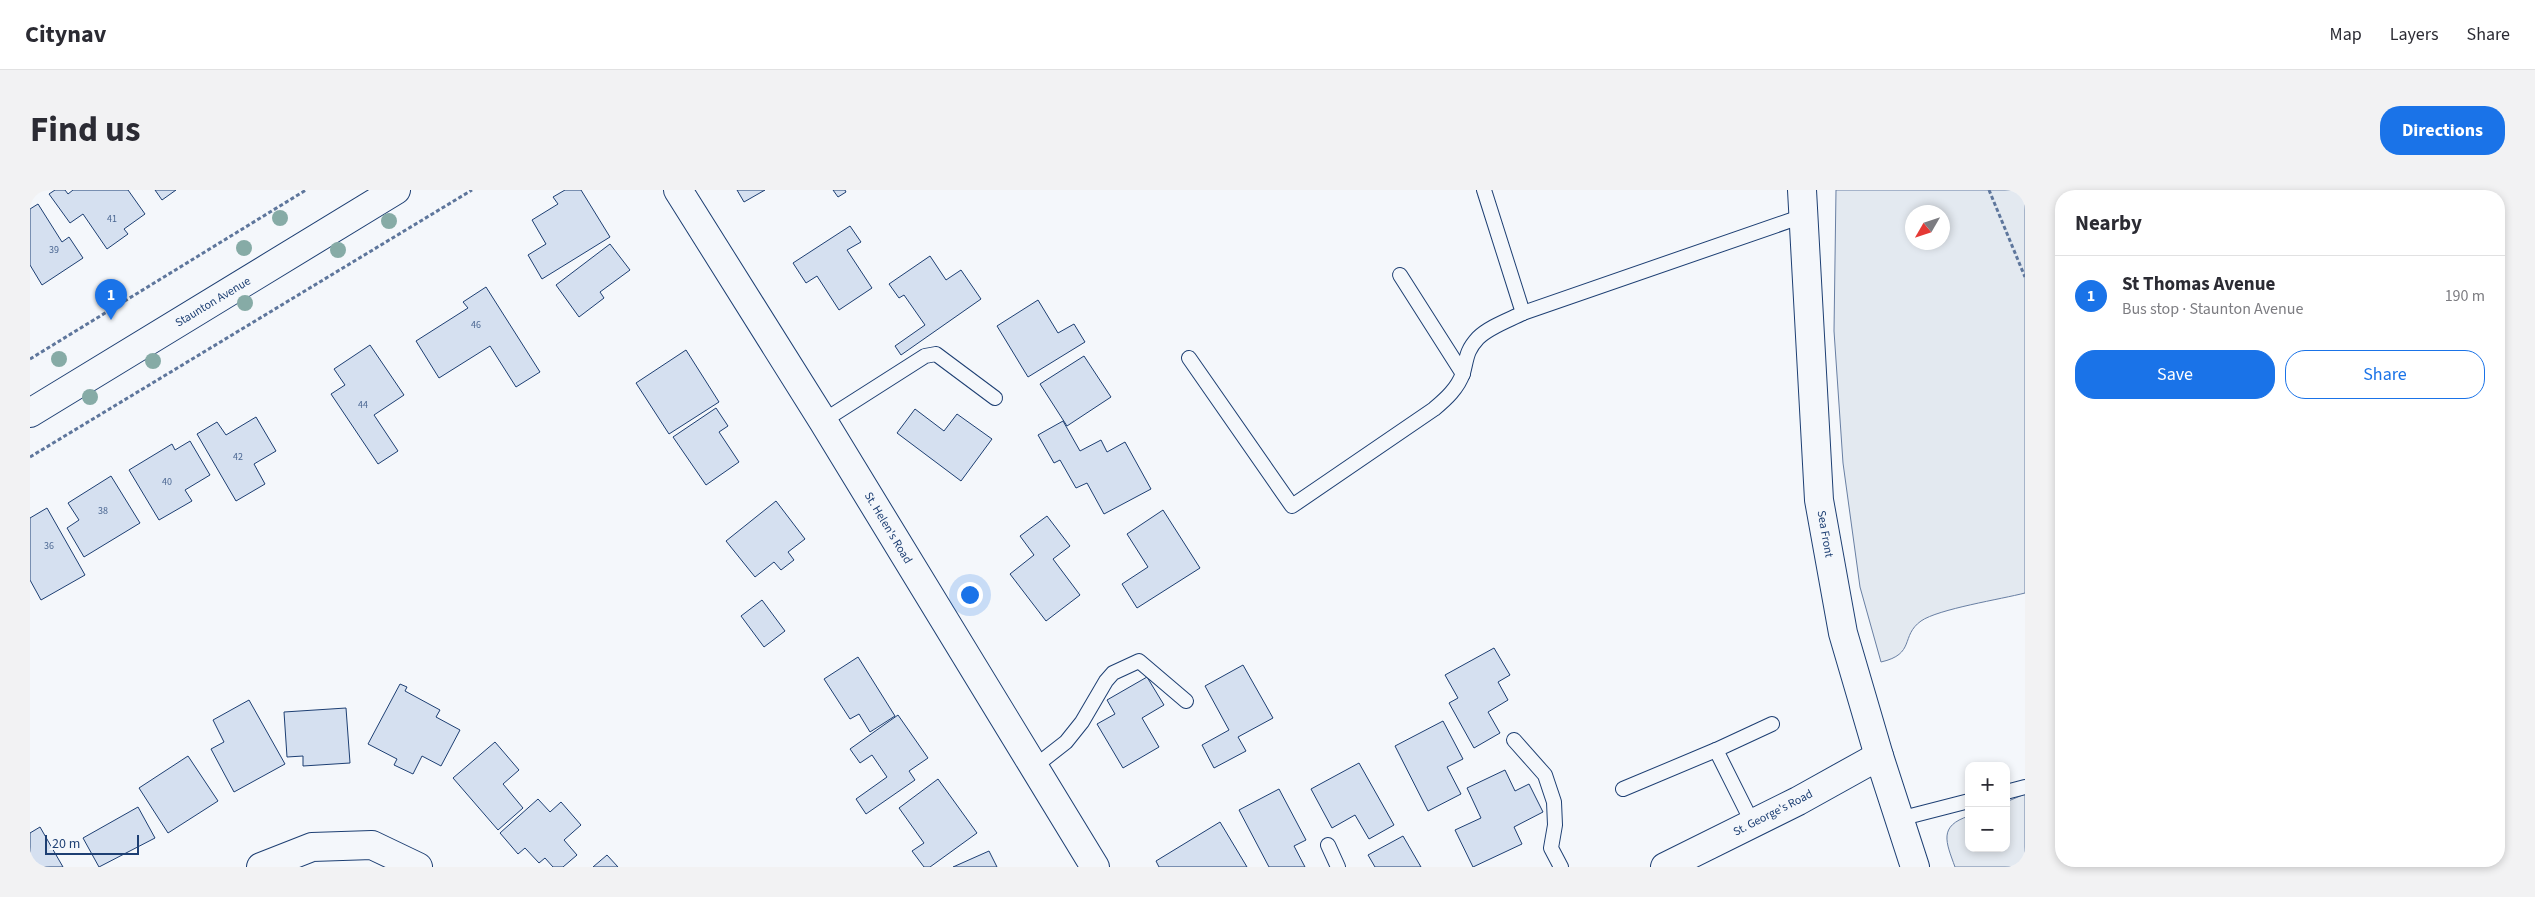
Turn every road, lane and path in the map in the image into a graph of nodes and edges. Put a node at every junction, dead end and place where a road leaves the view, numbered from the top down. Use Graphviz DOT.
graph roads {
  1 [pos="306,190"];
  2 [pos="396,190"];
  3 [pos="472,190"];
  4 [pos="678,190"];
  5 [pos="1484,190"];
  6 [pos="1989,190"];
  7 [pos="1803,203"];
  8 [pos="1400,275"];
  9 [pos="2025,277"];
  10 [pos="1522,313"];
  11 [pos="1189,358"];
  12 [pos="30,359"];
  13 [pos="1463,374"];
  14 [pos="996,398"];
  15 [pos="30,413"];
  16 [pos="823,421"];
  17 [pos="30,457"];
  18 [pos="1186,702"];
  19 [pos="1772,724"];
  20 [pos="1514,740"];
  21 [pos="1716,750"];
  22 [pos="1879,756"];
  23 [pos="1034,767"];
  24 [pos="2025,787"];
  25 [pos="1623,788"];
  26 [pos="2010,791"];
  27 [pos="1965,802"];
  28 [pos="1899,819"];
  29 [pos="1752,824"];
  30 [pos="1328,845"];
  31 [pos="261,867"];
  32 [pos="418,867"];
  33 [pos="1095,867"];
  34 [pos="1338,867"];
  35 [pos="1560,867"];
  36 [pos="1665,867"];
  37 [pos="1915,867"];
  1 -- 12 [label="path"];
  2 -- 15 [label="street, Staunton Avenue"];
  3 -- 17 [label="path"];
  4 -- 16 [label="street, St. Helen's Road"];
  5 -- 10 [label="lane"];
  6 -- 9 [label="path"];
  7 -- 10 [label="lane"];
  7 -- 22 [label="street, Sea Front"];
  8 -- 13 [label="lane"];
  10 -- 13 [label="lane"];
  11 -- 13 [label="lane"];
  14 -- 16 [label="lane"];
  16 -- 23 [label="street, St. Helen's Road"];
  18 -- 23 [label="lane"];
  19 -- 21 [label="lane"];
  20 -- 35 [label="lane"];
  21 -- 25 [label="lane"];
  21 -- 29 [label="lane"];
  22 -- 28 [label="street, Sea Front"];
  22 -- 29 [label="street, St. George's Road"];
  23 -- 33 [label="street, St. Helen's Road"];
  24 -- 26 [label="lane"];
  27 -- 28 [label="lane"];
  28 -- 37 [label="street, Sea Front"];
  29 -- 36 [label="street, St. George's Road"];
  30 -- 34 [label="lane"];
  31 -- 32 [label="street"];
}
